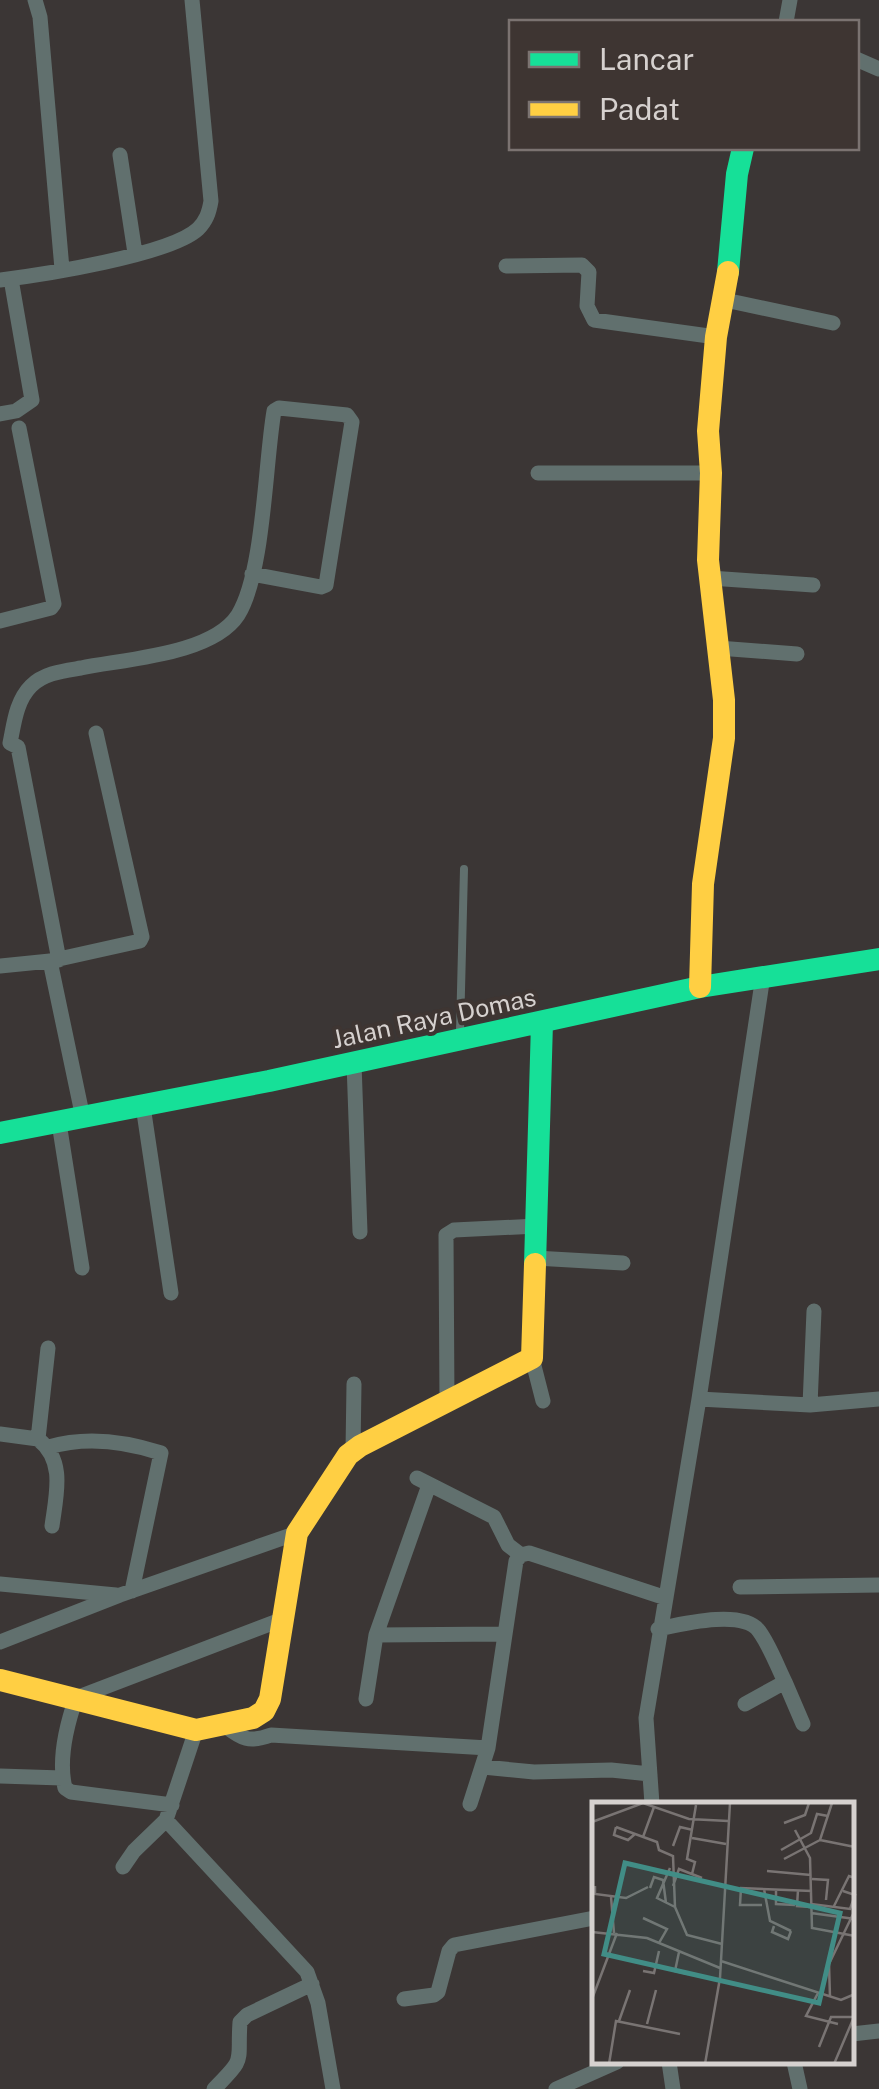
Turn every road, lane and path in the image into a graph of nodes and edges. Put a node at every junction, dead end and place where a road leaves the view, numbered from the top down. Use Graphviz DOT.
graph roads {
  1 [pos="35,0"];
  2 [pos="192,0"];
  3 [pos="743,150"];
  4 [pos="120,155"];
  5 [pos="135,253"];
  6 [pos="506,266"];
  7 [pos="62,269"];
  8 [pos="6,279"];
  9 [pos="725,300"];
  10 [pos="833,323"];
  11 [pos="716,337"];
  12 [pos="0,414"];
  13 [pos="19,428"];
  14 [pos="538,473"];
  15 [pos="710,473"];
  16 [pos="252,574"];
  17 [pos="710,578"];
  18 [pos="812,585"];
  19 [pos="0,621"];
  20 [pos="718,648"];
  21 [pos="798,654"];
  22 [pos="96,732"];
  23 [pos="5,744"];
  24 [pos="464,869"];
  25 [pos="879,959"];
  26 [pos="54,960"];
  27 [pos="0,966"];
  28 [pos="763,976"];
  29 [pos="700,988"];
  30 [pos="542,1023"];
  31 [pos="460,1040"];
  32 [pos="354,1063"];
  33 [pos="143,1106"];
  34 [pos="83,1118"];
  35 [pos="59,1122"];
  36 [pos="0,1134"];
  37 [pos="537,1226"];
  38 [pos="360,1232"];
  39 [pos="535,1258"];
  40 [pos="624,1263"];
  41 [pos="82,1268"];
  42 [pos="171,1293"];
  43 [pos="814,1311"];
  44 [pos="48,1348"];
  45 [pos="532,1358"];
  46 [pos="354,1384"];
  47 [pos="699,1398"];
  48 [pos="879,1399"];
  49 [pos="544,1401"];
  50 [pos="447,1402"];
  51 [pos="810,1404"];
  52 [pos="0,1434"];
  53 [pos="44,1443"];
  54 [pos="353,1450"];
  55 [pos="52,1526"];
  56 [pos="297,1533"];
  57 [pos="521,1554"];
  58 [pos="0,1584"];
  59 [pos="879,1585"];
  60 [pos="740,1587"];
  61 [pos="126,1593"];
  62 [pos="666,1598"];
  63 [pos="283,1619"];
  64 [pos="658,1629"];
  65 [pos="376,1634"];
  66 [pos="505,1634"];
  67 [pos="0,1642"];
  68 [pos="0,1680"];
  69 [pos="785,1682"];
  70 [pos="76,1698"];
  71 [pos="366,1699"];
  72 [pos="745,1704"];
  73 [pos="803,1724"];
  74 [pos="224,1725"];
  75 [pos="196,1730"];
  76 [pos="488,1748"];
  77 [pos="484,1767"];
  78 [pos="650,1774"];
  79 [pos="0,1776"];
  80 [pos="62,1778"];
  81 [pos="652,1802"];
  82 [pos="470,1804"];
  83 [pos="169,1812"];
  84 [pos="123,1868"];
  85 [pos="592,1918"];
  86 [pos="312,1984"];
  87 [pos="404,1999"];
  88 [pos="879,2032"];
  89 [pos="854,2034"];
  90 [pos="239,2064"];
  91 [pos="612,2064"];
  92 [pos="668,2064"];
  93 [pos="794,2064"];
  94 [pos="214,2089"];
  95 [pos="236,2089"];
  96 [pos="333,2089"];
  97 [pos="556,2089"];
  98 [pos="674,2089"];
  99 [pos="800,2089"];
  1 -- 7 [label="street"];
  2 -- 5 [label="street"];
  3 -- 9 [label="main road"];
  4 -- 5 [label="street"];
  5 -- 7 [label="street"];
  6 -- 11 [label="street"];
  7 -- 8 [label="street"];
  8 -- 12 [label="street"];
  9 -- 10 [label="street"];
  9 -- 11 [label="main road"];
  11 -- 15 [label="main road"];
  13 -- 19 [label="street"];
  14 -- 15 [label="street"];
  15 -- 17 [label="main road"];
  16 -- 16 [label="street"];
  16 -- 23 [label="street"];
  17 -- 18 [label="street"];
  17 -- 20 [label="main road"];
  20 -- 21 [label="street"];
  20 -- 29 [label="main road"];
  22 -- 26 [label="street"];
  23 -- 26 [label="street"];
  24 -- 31 [label="lane"];
  25 -- 28 [label="main road, Jalan Raya Domas"];
  26 -- 27 [label="street"];
  26 -- 34 [label="street"];
  28 -- 29 [label="main road, Jalan Raya Domas"];
  28 -- 47 [label="street"];
  29 -- 30 [label="main road, Jalan Raya Domas"];
  30 -- 31 [label="main road, Jalan Raya Domas"];
  30 -- 37 [label="main road"];
  31 -- 32 [label="main road, Jalan Raya Domas"];
  32 -- 33 [label="main road, Jalan Raya Domas"];
  32 -- 38 [label="street"];
  33 -- 34 [label="main road, Jalan Raya Domas"];
  33 -- 42 [label="street"];
  34 -- 35 [label="main road, Jalan Raya Domas"];
  35 -- 36 [label="main road, Jalan Raya Domas"];
  35 -- 41 [label="street"];
  37 -- 39 [label="main road"];
  37 -- 50 [label="street"];
  39 -- 40 [label="street"];
  39 -- 45 [label="main road"];
  43 -- 51 [label="street"];
  44 -- 53 [label="street"];
  45 -- 49 [label="street"];
  45 -- 50 [label="main road"];
  46 -- 54 [label="street"];
  47 -- 51 [label="street"];
  47 -- 62 [label="street"];
  48 -- 51 [label="street"];
  50 -- 54 [label="main road"];
  52 -- 53 [label="street"];
  53 -- 55 [label="street"];
  53 -- 61 [label="street"];
  54 -- 56 [label="main road"];
  56 -- 61 [label="street"];
  56 -- 63 [label="main road"];
  57 -- 62 [label="street"];
  57 -- 65 [label="street"];
  57 -- 66 [label="street"];
  58 -- 61 [label="street"];
  59 -- 60 [label="street"];
  61 -- 67 [label="street"];
  62 -- 64 [label="street"];
  63 -- 70 [label="street"];
  63 -- 74 [label="main road"];
  64 -- 69 [label="street"];
  64 -- 78 [label="street"];
  65 -- 66 [label="street"];
  65 -- 71 [label="street"];
  66 -- 76 [label="street"];
  68 -- 70 [label="main road"];
  69 -- 72 [label="street"];
  69 -- 73 [label="street"];
  70 -- 75 [label="main road"];
  70 -- 80 [label="street"];
  74 -- 75 [label="main road"];
  74 -- 76 [label="street"];
  75 -- 83 [label="street"];
  76 -- 77 [label="street"];
  77 -- 78 [label="street"];
  77 -- 82 [label="street"];
  78 -- 81 [label="street"];
  79 -- 80 [label="street"];
  80 -- 83 [label="street"];
  83 -- 84 [label="street"];
  83 -- 86 [label="street"];
  85 -- 87 [label="street"];
  86 -- 90 [label="street"];
  86 -- 96 [label="street"];
  88 -- 89 [label="street"];
  90 -- 94 [label="street"];
  90 -- 95 [label="street"];
  91 -- 97 [label="street"];
  92 -- 98 [label="street"];
  93 -- 99 [label="street"];
}
